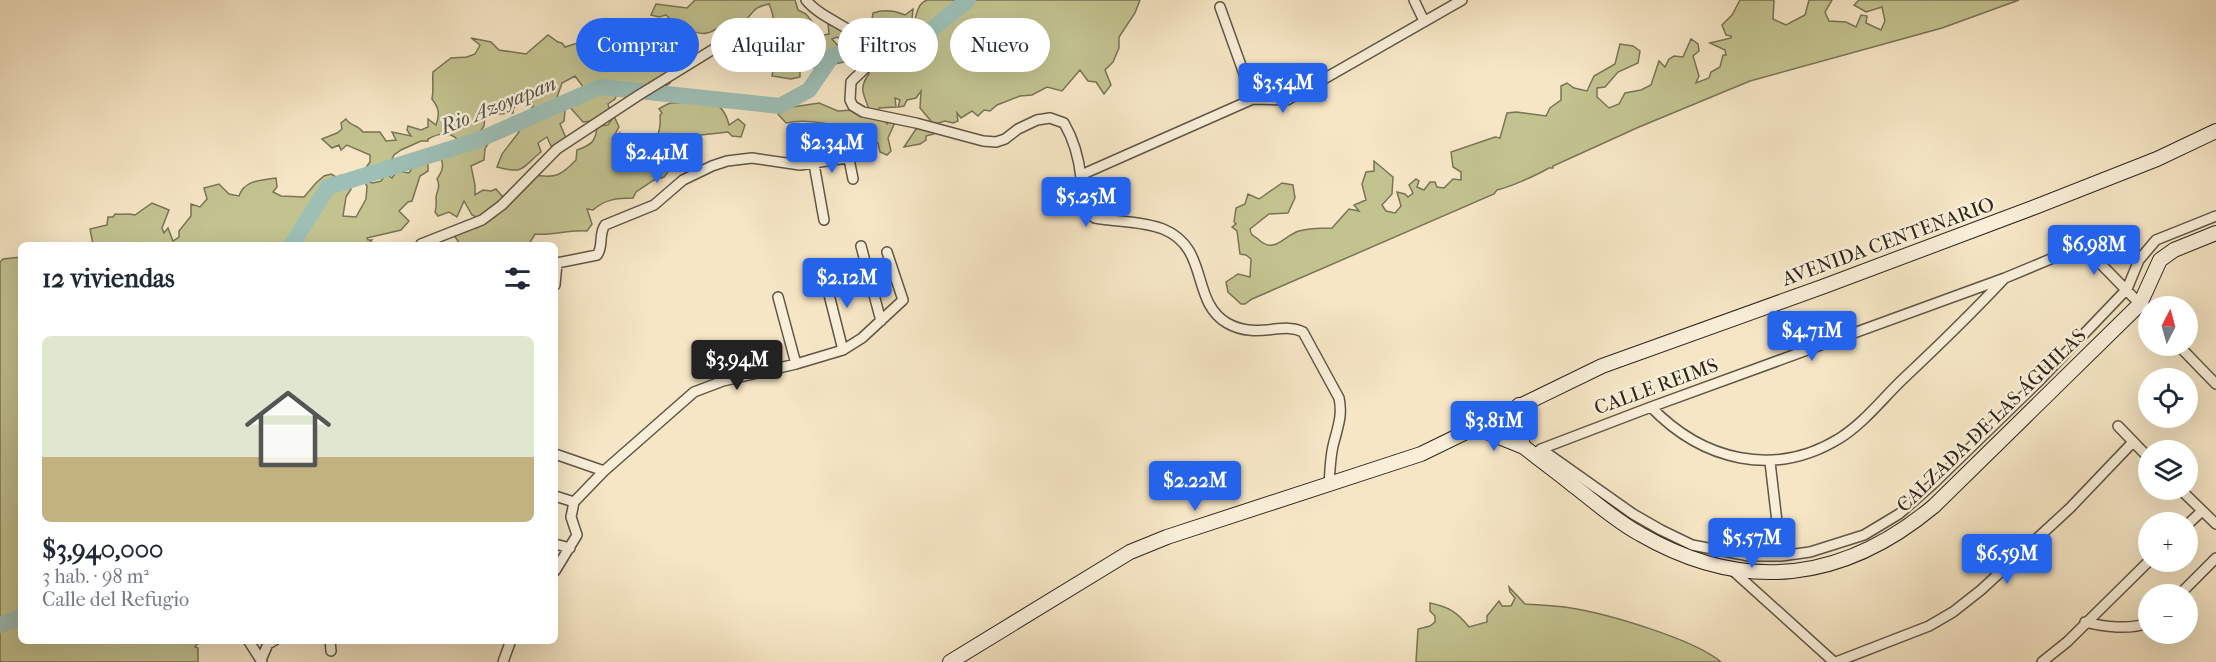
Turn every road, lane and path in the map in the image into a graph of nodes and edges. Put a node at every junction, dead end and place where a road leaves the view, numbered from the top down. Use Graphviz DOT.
graph roads {
  1 [pos="806,0"];
  2 [pos="1414,0"];
  3 [pos="1462,0"];
  4 [pos="1220,7"];
  5 [pos="1424,21"];
  6 [pos="711,51"];
  7 [pos="1254,99"];
  8 [pos="2216,131"];
  9 [pos="814,164"];
  10 [pos="1081,175"];
  11 [pos="853,179"];
  12 [pos="2216,216"];
  13 [pos="824,220"];
  14 [pos="2216,233"];
  15 [pos="426,242"];
  16 [pos="861,246"];
  17 [pos="887,252"];
  18 [pos="558,263"];
  19 [pos="824,275"];
  20 [pos="2005,278"];
  21 [pos="2127,290"];
  22 [pos="2144,296"];
  23 [pos="778,297"];
  24 [pos="2138,302"];
  25 [pos="2138,306"];
  26 [pos="881,321"];
  27 [pos="843,350"];
  28 [pos="2189,356"];
  29 [pos="796,364"];
  30 [pos="2216,384"];
  31 [pos="1519,405"];
  32 [pos="1651,407"];
  33 [pos="2118,426"];
  34 [pos="1474,429"];
  35 [pos="2133,442"];
  36 [pos="2138,447"];
  37 [pos="1533,450"];
  38 [pos="558,455"];
  39 [pos="1770,462"];
  40 [pos="604,471"];
  41 [pos="1329,485"];
  42 [pos="558,497"];
  43 [pos="2191,500"];
  44 [pos="574,502"];
  45 [pos="2202,511"];
  46 [pos="2198,515"];
  47 [pos="2216,525"];
  48 [pos="558,545"];
  49 [pos="570,548"];
  50 [pos="1781,556"];
  51 [pos="2216,558"];
  52 [pos="558,566"];
  53 [pos="1731,569"];
  54 [pos="2138,571"];
  55 [pos="2190,584"];
  56 [pos="2085,622"];
  57 [pos="2138,625"];
  58 [pos="250,644"];
  59 [pos="268,644"];
  60 [pos="331,644"];
  61 [pos="510,644"];
  62 [pos="332,651"];
  63 [pos="261,661"];
  64 [pos="503,662"];
  65 [pos="950,662"];
  66 [pos="1835,662"];
  67 [pos="2043,662"];
  1 -- 10 [label="street"];
  2 -- 5 [label="street"];
  3 -- 5 [label="street"];
  4 -- 7 [label="street"];
  5 -- 7 [label="street"];
  6 -- 15 [label="street"];
  7 -- 10 [label="street"];
  8 -- 31 [label="main road, AVENIDA CENTENARIO"];
  9 -- 11 [label="street"];
  9 -- 13 [label="street"];
  9 -- 18 [label="street"];
  10 -- 41 [label="street"];
  12 -- 21 [label="street, CALZADA DE LAS ÁGUILAS"];
  14 -- 22 [label="main road, CALZADA DE LAS ÁGUILAS"];
  16 -- 26 [label="street"];
  17 -- 26 [label="street"];
  19 -- 27 [label="street"];
  20 -- 21 [label="street, CALLE REIMS"];
  20 -- 32 [label="street, CALLE REIMS"];
  20 -- 39 [label="street"];
  21 -- 24 [label="street, CALLE REIMS"];
  21 -- 50 [label="street, CALZADA DE LAS ÁGUILAS"];
  23 -- 29 [label="street"];
  25 -- 53 [label="main road, CALZADA DE LAS ÁGUILAS"];
  26 -- 27 [label="street"];
  27 -- 29 [label="street"];
  28 -- 30 [label="street"];
  29 -- 40 [label="street"];
  31 -- 34 [label="main road, AVENIDA CENTENARIO"];
  31 -- 37 [label="main road"];
  32 -- 37 [label="street, CALLE REIMS"];
  32 -- 39 [label="street"];
  33 -- 35 [label="street"];
  34 -- 37 [label="main road, CALZADA DE LAS ÁGUILAS"];
  34 -- 41 [label="main road, AVENIDA CENTENARIO"];
  35 -- 36 [label="street"];
  35 -- 66 [label="street"];
  37 -- 50 [label="street, CALZADA DE LAS ÁGUILAS"];
  37 -- 53 [label="main road, CALZADA DE LAS ÁGUILAS"];
  38 -- 40 [label="street"];
  39 -- 50 [label="street"];
  40 -- 44 [label="street"];
  41 -- 65 [label="main road, AVENIDA CENTENARIO"];
  42 -- 44 [label="street"];
  43 -- 45 [label="street"];
  44 -- 49 [label="street"];
  45 -- 46 [label="street"];
  45 -- 47 [label="street"];
  48 -- 49 [label="street"];
  49 -- 52 [label="street"];
  51 -- 55 [label="street"];
  53 -- 66 [label="street"];
  54 -- 56 [label="street"];
  56 -- 57 [label="street"];
  56 -- 67 [label="street"];
  58 -- 63 [label="street"];
  59 -- 63 [label="street"];
  60 -- 62 [label="street"];
  61 -- 64 [label="street"];
}
